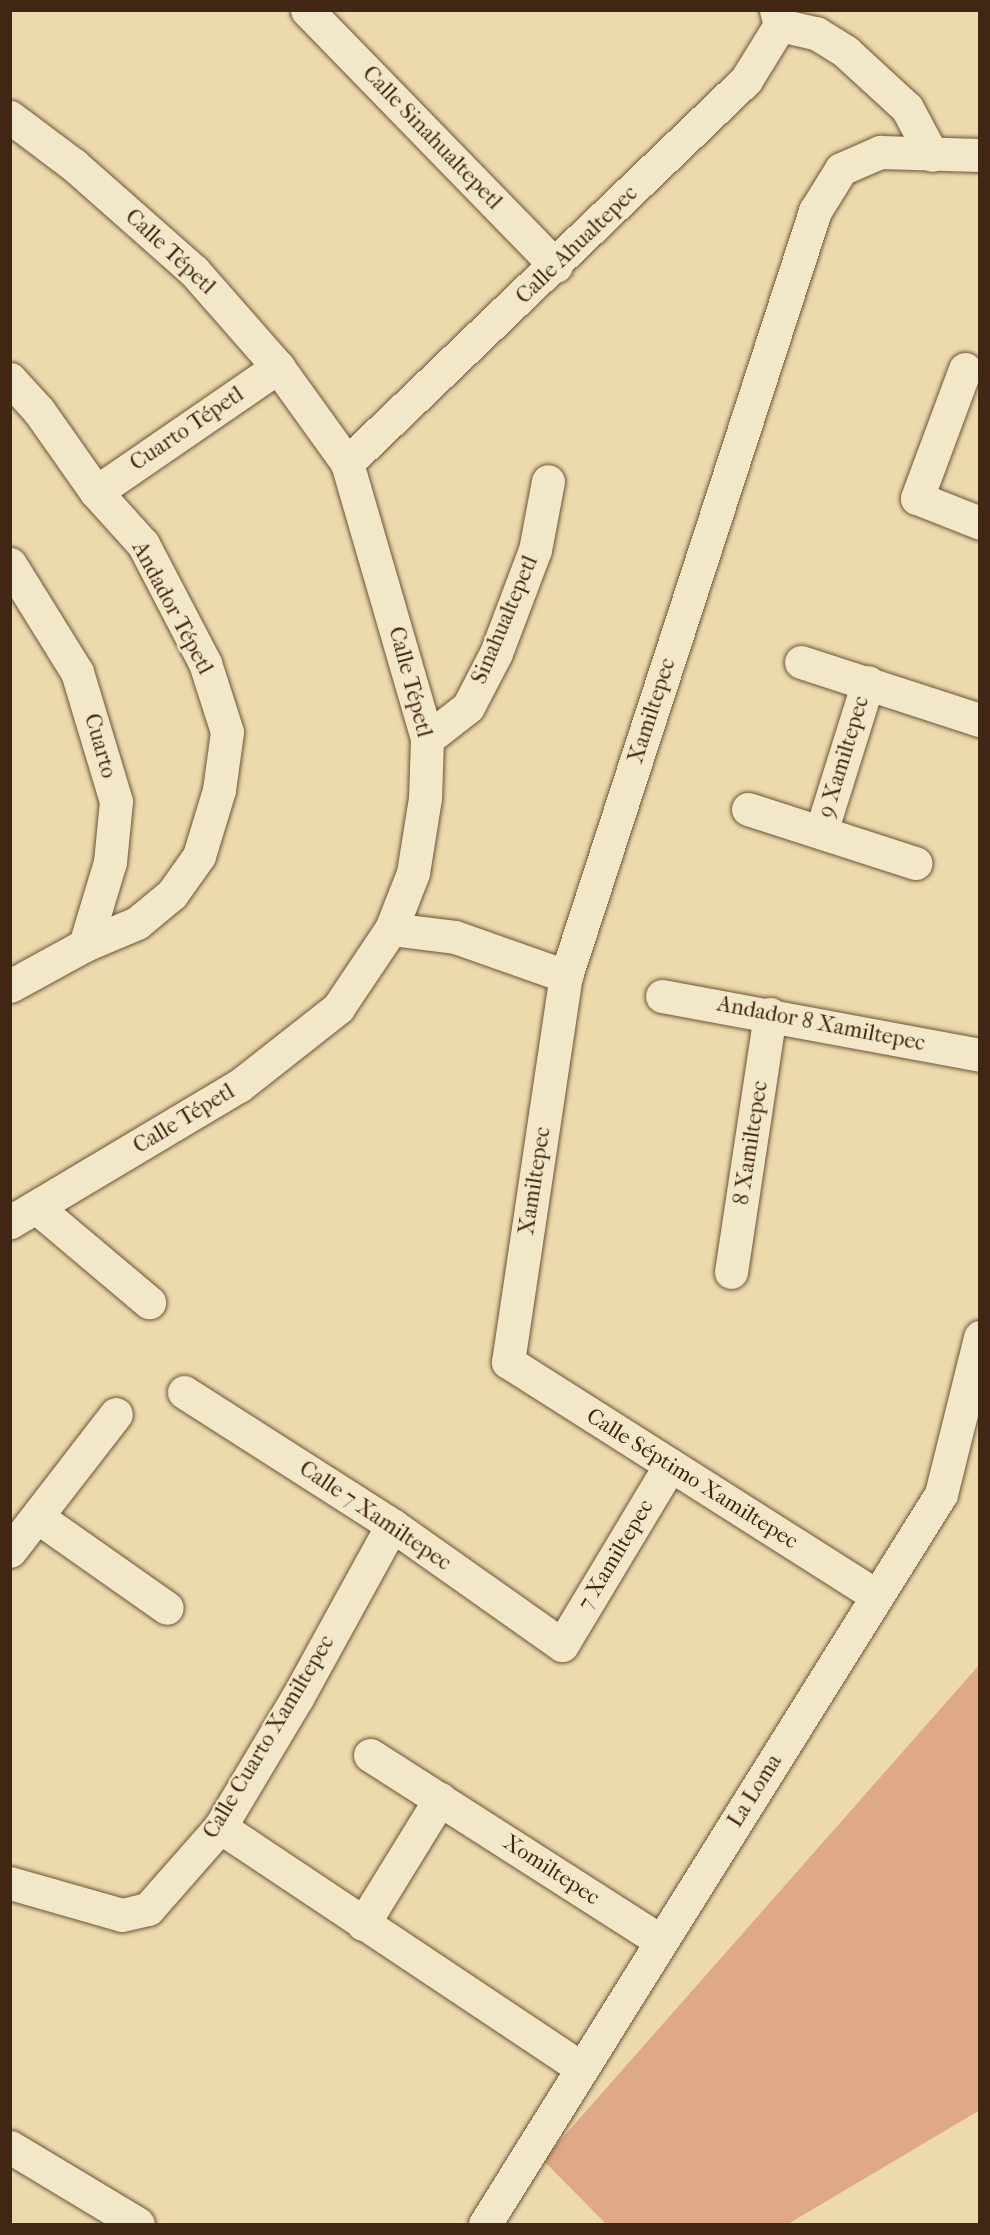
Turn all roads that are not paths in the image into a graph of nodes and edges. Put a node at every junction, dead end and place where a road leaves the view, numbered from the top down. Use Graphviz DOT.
graph roads {
  1 [pos="307,10"];
  2 [pos="778,18"];
  3 [pos="10,117"];
  4 [pos="932,155"];
  5 [pos="980,155"];
  6 [pos="556,266"];
  7 [pos="278,367"];
  8 [pos="964,369"];
  9 [pos="10,379"];
  10 [pos="347,463"];
  11 [pos="548,481"];
  12 [pos="96,492"];
  13 [pos="980,523"];
  14 [pos="10,564"];
  15 [pos="801,662"];
  16 [pos="868,682"];
  17 [pos="980,720"];
  18 [pos="428,739"];
  19 [pos="748,809"];
  20 [pos="821,832"];
  21 [pos="915,863"];
  22 [pos="392,929"];
  23 [pos="85,945"];
  24 [pos="566,976"];
  25 [pos="10,986"];
  26 [pos="662,996"];
  27 [pos="771,1014"];
  28 [pos="980,1054"];
  29 [pos="23,1214"];
  30 [pos="730,1272"];
  31 [pos="149,1302"];
  32 [pos="980,1337"];
  33 [pos="508,1362"];
  34 [pos="184,1392"];
  35 [pos="117,1414"];
  36 [pos="670,1465"];
  37 [pos="39,1518"];
  38 [pos="392,1525"];
  39 [pos="10,1551"];
  40 [pos="877,1596"];
  41 [pos="167,1608"];
  42 [pos="562,1645"];
  43 [pos="370,1755"];
  44 [pos="440,1799"];
  45 [pos="219,1827"];
  46 [pos="10,1883"];
  47 [pos="363,1923"];
  48 [pos="661,1941"];
  49 [pos="582,2068"];
  50 [pos="10,2147"];
  51 [pos="138,2224"];
  52 [pos="485,2224"];
  1 -- 6 [label="street, Calle Sinahualtepetl"];
  2 -- 4 [label="street"];
  2 -- 6 [label="street, Calle Ahualtepec"];
  3 -- 7 [label="street, Calle Tépetl"];
  4 -- 5 [label="street, Xamiltepec"];
  4 -- 24 [label="street, Xamiltepec"];
  6 -- 10 [label="street, Calle Ahualtepec"];
  7 -- 10 [label="street, Calle Tépetl"];
  7 -- 12 [label="street, Cuarto Tépetl"];
  8 -- 13 [label="street"];
  9 -- 12 [label="street, Andador Tépetl"];
  10 -- 18 [label="street, Calle Tépetl"];
  11 -- 18 [label="street, Sinahualtepetl"];
  12 -- 23 [label="street, Andador Tépetl"];
  14 -- 23 [label="street, Cuarto"];
  15 -- 16 [label="street"];
  16 -- 17 [label="street"];
  16 -- 20 [label="street, 9 Xamiltepec"];
  18 -- 22 [label="street, Calle Tépetl"];
  19 -- 20 [label="street, 9 Xamiltepec"];
  20 -- 21 [label="street, 9 Xamiltepec"];
  22 -- 24 [label="street"];
  22 -- 29 [label="street, Calle Tépetl"];
  23 -- 25 [label="street, Andador Tépetl"];
  24 -- 33 [label="street, Xamiltepec"];
  26 -- 27 [label="street, Andador 8 Xamiltepec"];
  27 -- 28 [label="street, Andador 8 Xamiltepec"];
  27 -- 30 [label="street, 8 Xamiltepec"];
  29 -- 31 [label="street, Calle Tépetl"];
  32 -- 40 [label="street, La Loma"];
  33 -- 36 [label="street, Calle Séptimo Xamiltepec"];
  34 -- 38 [label="street, Calle 7 Xamiltepec"];
  35 -- 37 [label="street"];
  36 -- 40 [label="street, Calle Séptimo Xamiltepec"];
  36 -- 42 [label="street, 7 Xamiltepec"];
  37 -- 39 [label="street"];
  37 -- 41 [label="street"];
  38 -- 42 [label="street, Calle 7 Xamiltepec"];
  38 -- 45 [label="street, Calle Cuarto Xamiltepec"];
  40 -- 48 [label="street, La Loma"];
  43 -- 44 [label="street, Xomiltepec"];
  44 -- 47 [label="street"];
  44 -- 48 [label="street, Xomiltepec"];
  45 -- 46 [label="street, Calle Cuarto Xamiltepec"];
  45 -- 47 [label="street"];
  47 -- 49 [label="street"];
  48 -- 49 [label="street, La Loma"];
  49 -- 52 [label="street, La Loma"];
  50 -- 51 [label="street"];
}
